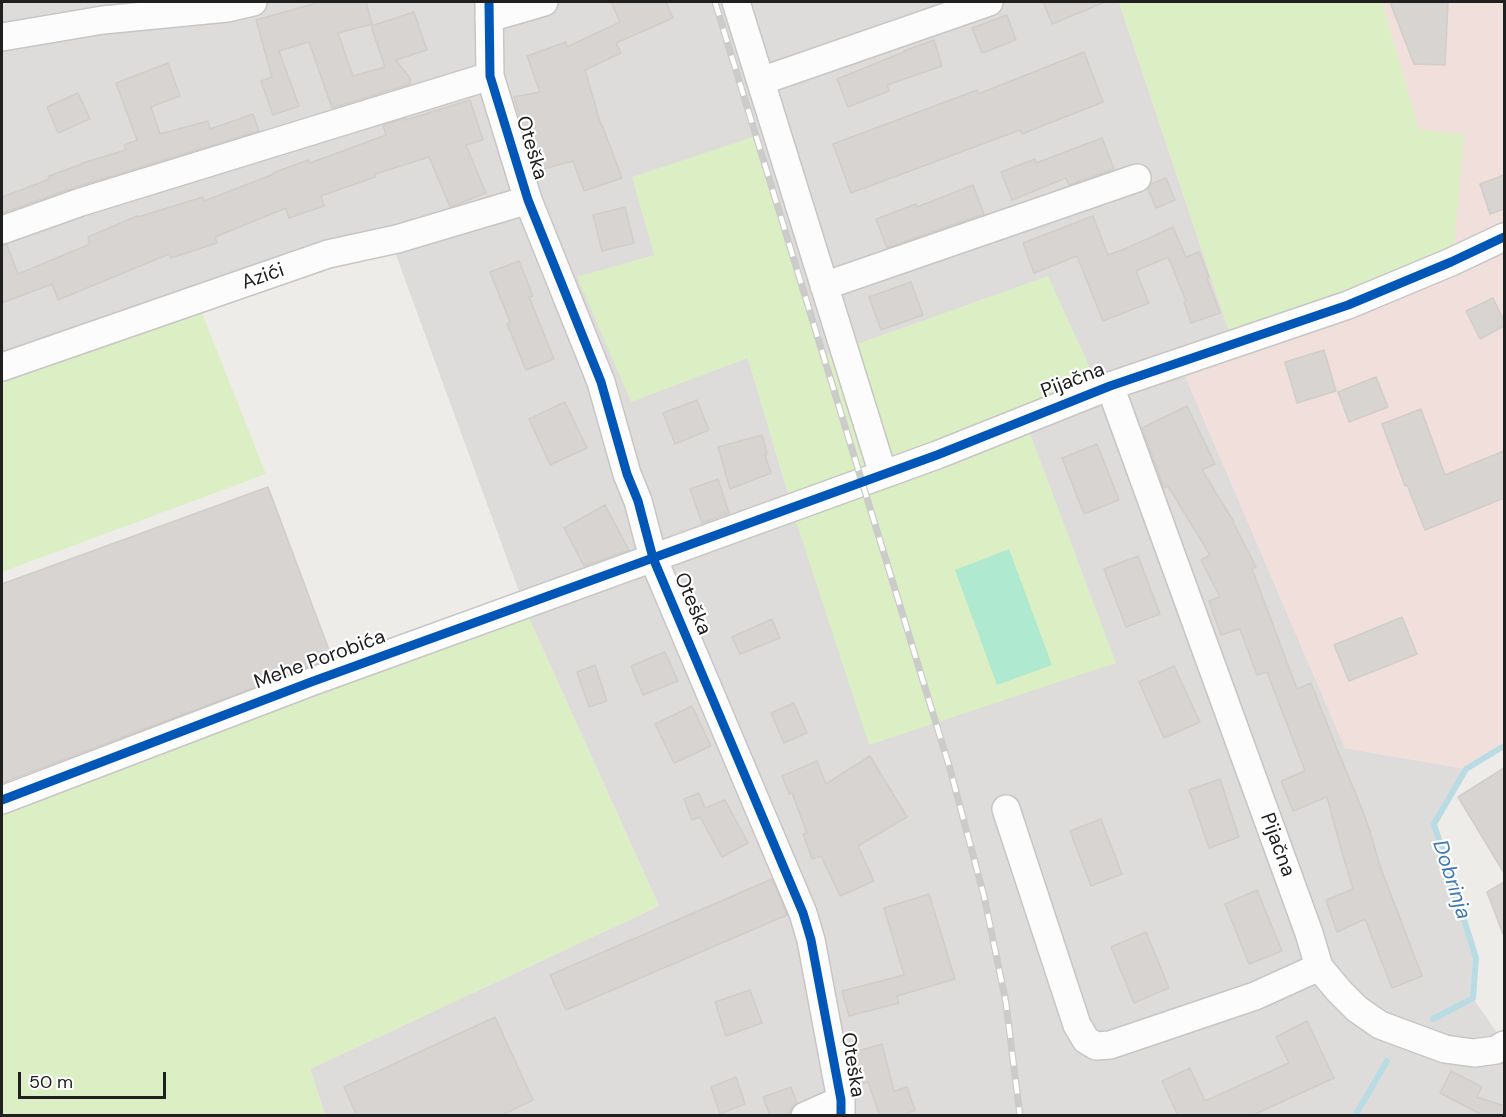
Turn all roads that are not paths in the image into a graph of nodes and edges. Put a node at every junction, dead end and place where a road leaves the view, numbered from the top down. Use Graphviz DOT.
graph roads {
  1 [pos="253,2"];
  2 [pos="544,2"];
  3 [pos="736,2"];
  4 [pos="988,2"];
  5 [pos="142,8"];
  6 [pos="489,10"];
  7 [pos="2,37"];
  8 [pos="490,76"];
  9 [pos="761,81"];
  10 [pos="1137,178"];
  11 [pos="528,200"];
  12 [pos="2,230"];
  13 [pos="1504,237"];
  14 [pos="824,286"];
  15 [pos="2,367"];
  16 [pos="1110,386"];
  17 [pos="883,474"];
  18 [pos="653,558"];
  19 [pos="2,800"];
  20 [pos="1006,809"];
  21 [pos="1319,968"];
  22 [pos="1504,1045"];
  23 [pos="841,1108"];
  24 [pos="805,1116"];
  1 -- 5 [label="street"];
  2 -- 6 [label="street"];
  3 -- 9 [label="street"];
  4 -- 9 [label="street"];
  5 -- 7 [label="street"];
  6 -- 8 [label="street, Oteška"];
  8 -- 11 [label="street, Oteška"];
  8 -- 12 [label="street"];
  9 -- 14 [label="street"];
  10 -- 14 [label="street"];
  11 -- 15 [label="street, Azići"];
  11 -- 18 [label="street, Oteška"];
  13 -- 16 [label="street, Pijačna"];
  14 -- 17 [label="street"];
  16 -- 17 [label="street, Pijačna"];
  16 -- 21 [label="street, Pijačna"];
  17 -- 18 [label="street, Pijačna"];
  18 -- 19 [label="street, Mehe Porobića"];
  18 -- 23 [label="street, Oteška"];
  20 -- 21 [label="street"];
  21 -- 22 [label="street, Pijačna"];
  23 -- 24 [label="street"];
}
